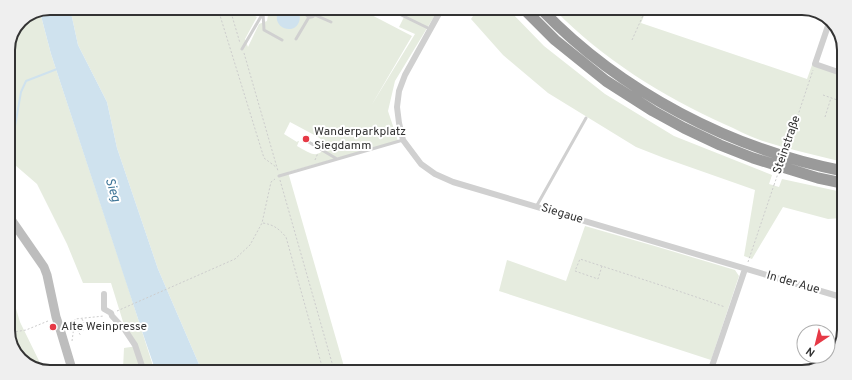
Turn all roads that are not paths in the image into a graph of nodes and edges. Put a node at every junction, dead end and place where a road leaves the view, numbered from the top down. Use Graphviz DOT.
graph roads {
  1 [pos="262,15"];
  2 [pos="263,15"];
  3 [pos="306,15"];
  4 [pos="316,15"];
  5 [pos="400,15"];
  6 [pos="438,15"];
  7 [pos="530,15"];
  8 [pos="547,15"];
  9 [pos="309,17"];
  10 [pos="330,22"];
  11 [pos="828,27"];
  12 [pos="430,29"];
  13 [pos="296,39"];
  14 [pos="282,40"];
  15 [pos="242,49"];
  16 [pos="837,72"];
  17 [pos="586,118"];
  18 [pos="403,140"];
  19 [pos="306,141"];
  20 [pos="338,159"];
  21 [pos="837,170"];
  22 [pos="279,176"];
  23 [pos="837,182"];
  24 [pos="536,207"];
  25 [pos="15,225"];
  26 [pos="745,269"];
  27 [pos="104,294"];
  28 [pos="837,296"];
  29 [pos="71,365"];
  30 [pos="142,365"];
  31 [pos="712,365"];
  1 -- 15 [label="lane"];
  2 -- 14 [label="lane"];
  3 -- 9 [label="lane"];
  4 -- 9 [label="lane"];
  4 -- 10 [label="lane"];
  5 -- 12 [label="lane"];
  6 -- 12 [label="street, Siegaue"];
  7 -- 23 [label="highway"];
  8 -- 21 [label="highway"];
  9 -- 13 [label="lane"];
  11 -- 16 [label="street"];
  12 -- 18 [label="street, Siegaue"];
  17 -- 24 [label="lane"];
  18 -- 20 [label="lane"];
  18 -- 24 [label="street, Siegaue"];
  19 -- 20 [label="lane"];
  20 -- 22 [label="lane"];
  24 -- 26 [label="street, Siegaue"];
  25 -- 29 [label="main road"];
  26 -- 28 [label="street, In der Aue"];
  26 -- 31 [label="street"];
  27 -- 30 [label="street"];
}
